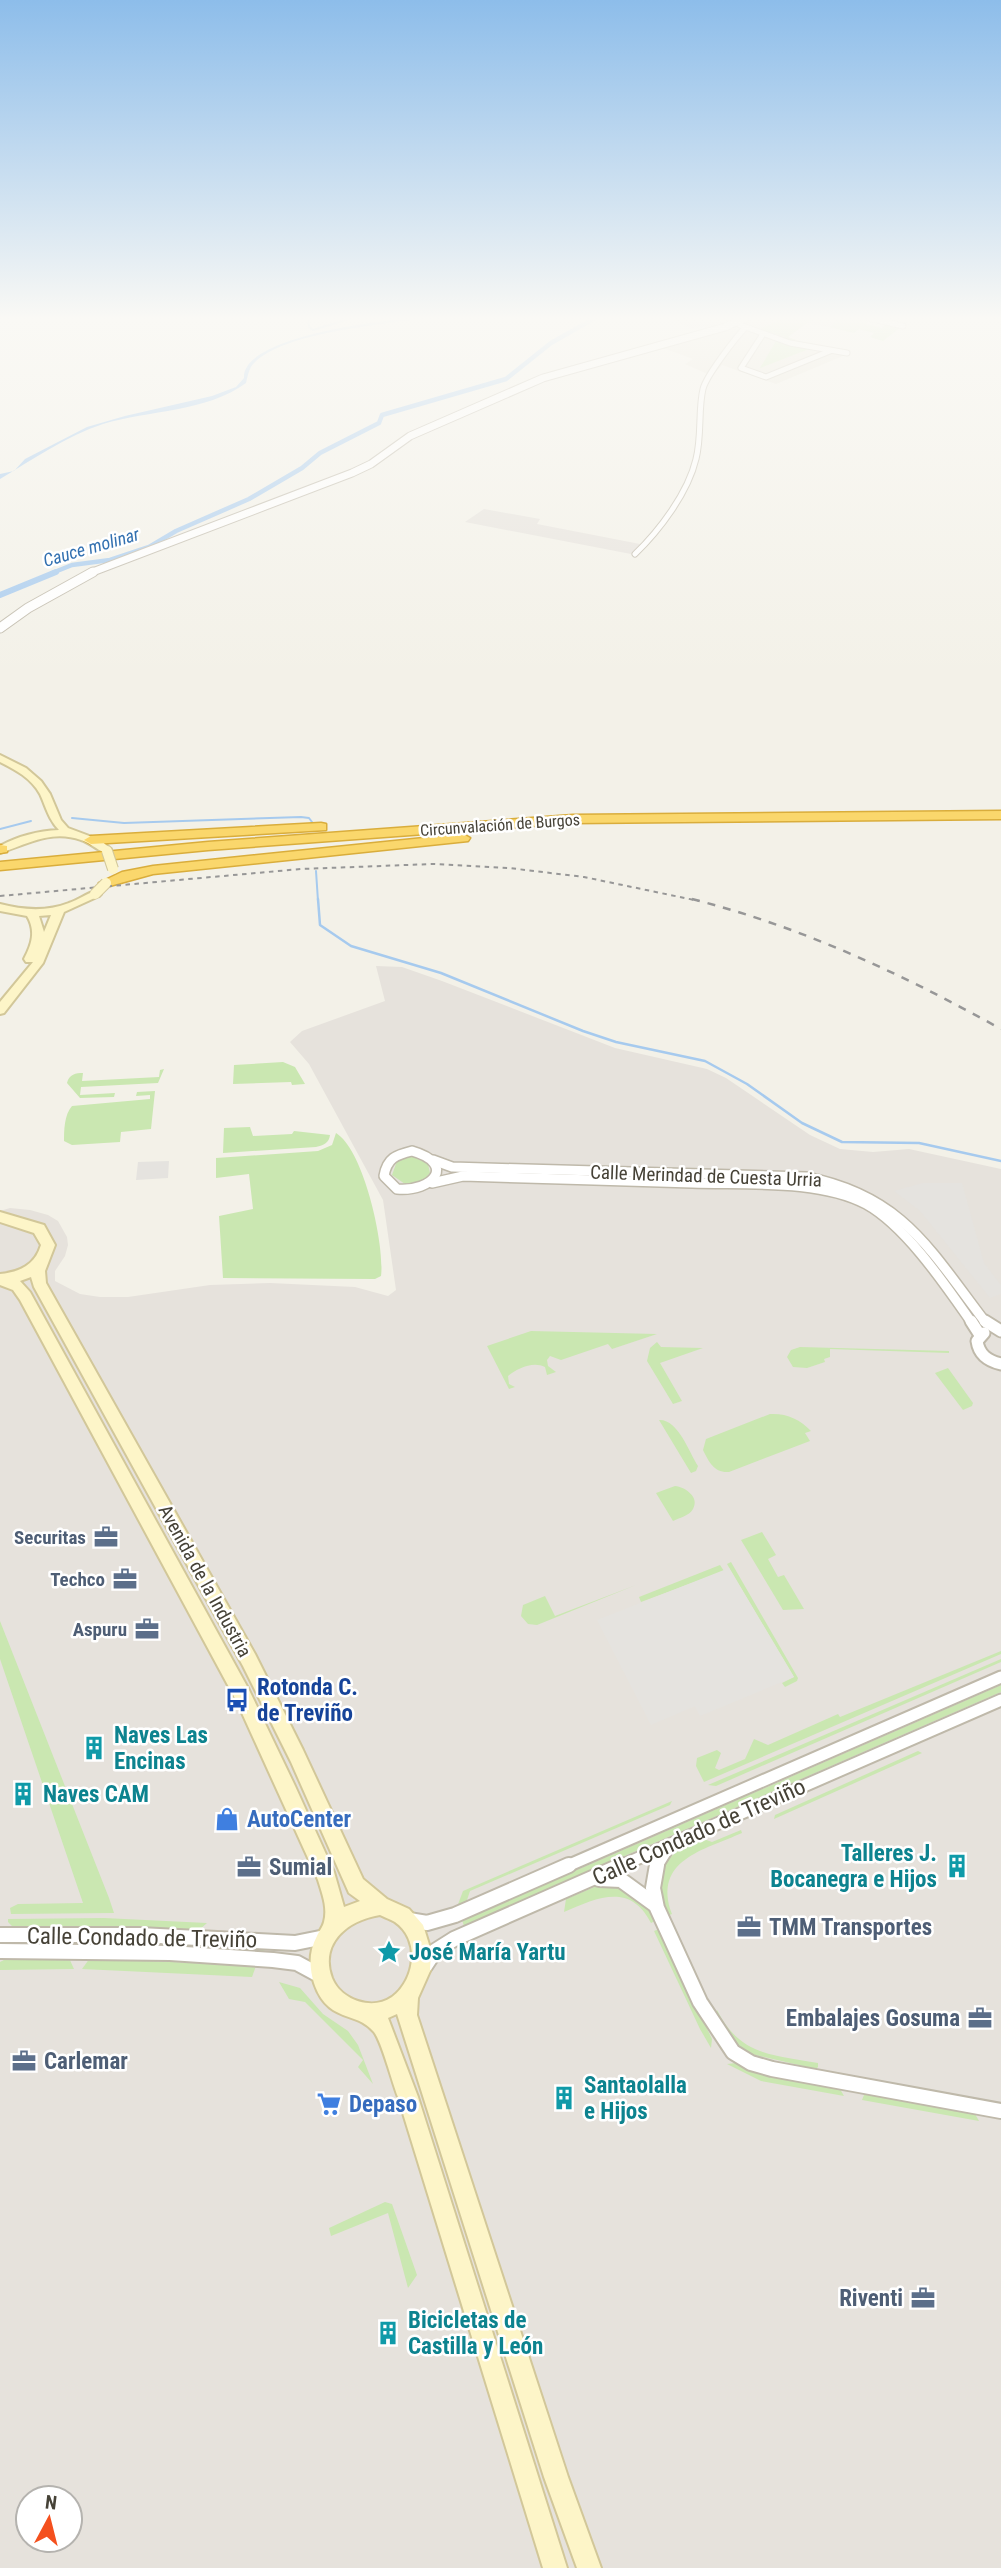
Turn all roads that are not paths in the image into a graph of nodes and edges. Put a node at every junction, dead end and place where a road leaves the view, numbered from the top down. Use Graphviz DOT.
graph roads {
  1 [pos="407,438"];
  2 [pos="700,438"];
  3 [pos="635,554"];
  4 [pos="0,628"];
  5 [pos="0,758"];
  6 [pos="53,812"];
  7 [pos="1001,815"];
  8 [pos="573,819"];
  9 [pos="1001,826"];
  10 [pos="540,830"];
  11 [pos="72,835"];
  12 [pos="31,837"];
  13 [pos="91,839"];
  14 [pos="1,849"];
  15 [pos="0,866"];
  16 [pos="0,873"];
  17 [pos="106,883"];
  18 [pos="0,907"];
  19 [pos="60,910"];
  20 [pos="30,912"];
  21 [pos="0,996"];
  22 [pos="0,1010"];
  23 [pos="433,1160"];
  24 [pos="432,1183"];
  25 [pos="0,1217"];
  26 [pos="7,1225"];
  27 [pos="46,1254"];
  28 [pos="0,1279"];
  29 [pos="1001,1332"];
  30 [pos="981,1335"];
  31 [pos="998,1364"];
  32 [pos="1001,1677"];
  33 [pos="1001,1700"];
  34 [pos="671,1844"];
  35 [pos="589,1880"];
  36 [pos="654,1904"];
  37 [pos="380,1906"];
  38 [pos="408,1919"];
  39 [pos="329,1932"];
  40 [pos="0,1936"];
  41 [pos="0,1951"];
  42 [pos="322,1976"];
  43 [pos="411,1991"];
  44 [pos="366,2013"];
  45 [pos="1001,2111"];
  46 [pos="555,2568"];
  47 [pos="589,2568"];
  1 -- 4 [label="street"];
  2 -- 3 [label="street"];
  5 -- 6 [label="main road"];
  6 -- 11 [label="main road"];
  6 -- 12 [label="main road"];
  7 -- 8 [label="highway, Circunvalación de Burgos"];
  8 -- 13 [label="highway"];
  8 -- 15 [label="highway, Circunvalación de Burgos"];
  9 -- 10 [label="highway, Circunvalación de Burgos"];
  10 -- 16 [label="highway, Circunvalación de Burgos"];
  10 -- 17 [label="highway"];
  11 -- 12 [label="main road"];
  11 -- 13 [label="main road"];
  12 -- 14 [label="main road"];
  13 -- 17 [label="main road, bridge"];
  17 -- 19 [label="main road, bridge"];
  18 -- 20 [label="main road"];
  19 -- 20 [label="main road"];
  19 -- 22 [label="main road"];
  20 -- 21 [label="main road"];
  23 -- 24 [label="street"];
  23 -- 24 [label="street"];
  23 -- 29 [label="street, Calle Merindad de Cuesta Urria"];
  24 -- 30 [label="street, Calle Merindad de Cuesta Urria"];
  25 -- 26 [label="main road"];
  26 -- 27 [label="main road"];
  27 -- 28 [label="main road"];
  27 -- 37 [label="main road, Avenida de la Industria"];
  28 -- 39 [label="main road, Avenida de la Industria"];
  29 -- 30 [label="street"];
  30 -- 31 [label="street, Calle Merindad de Cuesta Urria"];
  32 -- 38 [label="street, Calle Condado de Treviño"];
  33 -- 34 [label="street, Calle Condado de Treviño"];
  34 -- 35 [label="street, Calle Condado de Treviño"];
  34 -- 36 [label="street"];
  35 -- 36 [label="street"];
  35 -- 43 [label="street, Calle Condado de Treviño"];
  36 -- 45 [label="street"];
  37 -- 38 [label="main road"];
  37 -- 39 [label="main road"];
  38 -- 43 [label="main road"];
  39 -- 40 [label="street, Calle Condado de Treviño"];
  39 -- 42 [label="main road"];
  41 -- 42 [label="street, Calle Condado de Treviño"];
  42 -- 44 [label="main road"];
  43 -- 44 [label="main road"];
  43 -- 47 [label="main road"];
  44 -- 46 [label="main road"];
}
